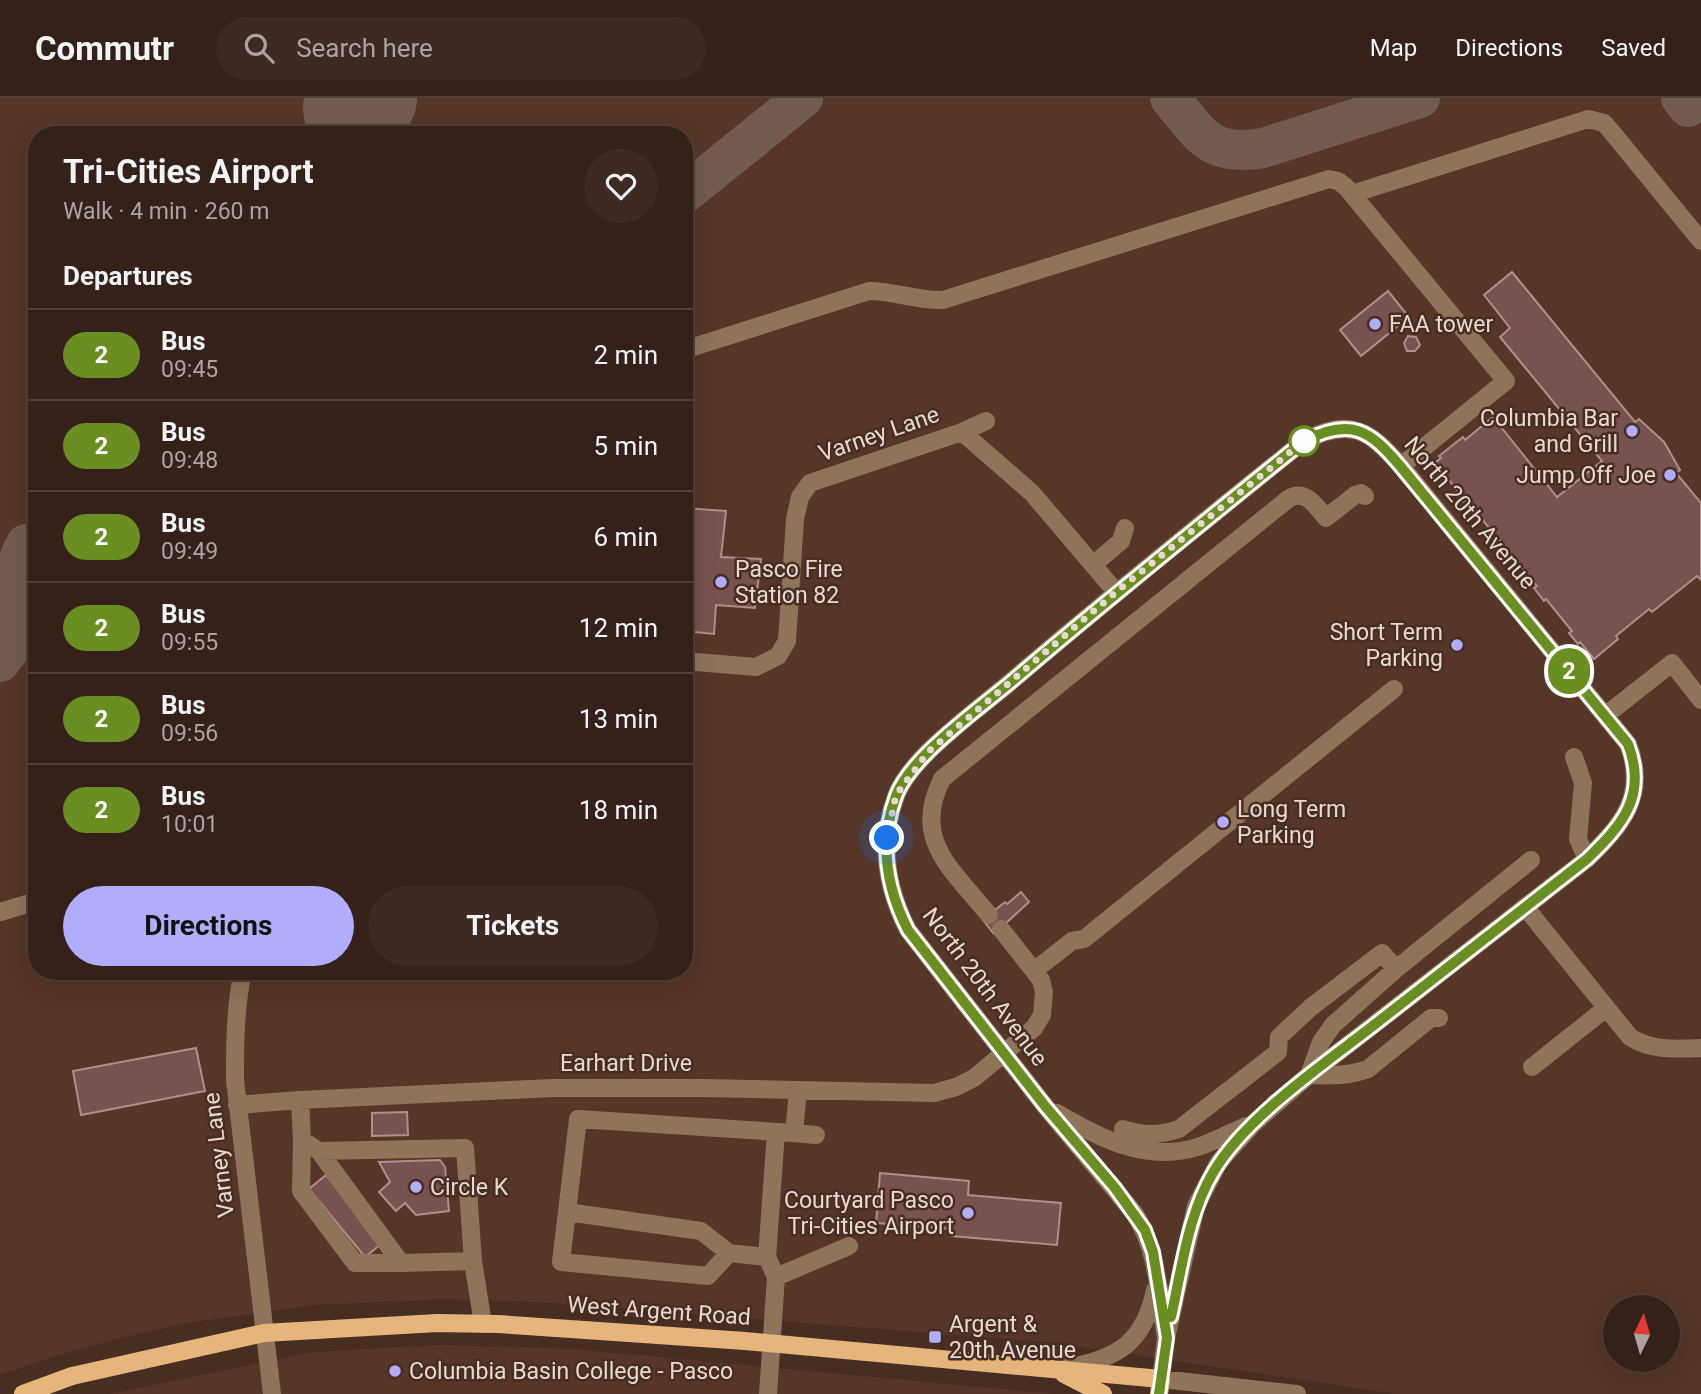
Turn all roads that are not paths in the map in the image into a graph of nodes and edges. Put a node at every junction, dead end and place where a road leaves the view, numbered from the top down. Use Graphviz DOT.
graph roads {
  1 [pos="1352,194"];
  2 [pos="1701,241"];
  3 [pos="693,347"];
  4 [pos="986,421"];
  5 [pos="962,432"];
  6 [pos="1401,467"];
  7 [pos="1365,496"];
  8 [pos="1116,592"];
  9 [pos="693,662"];
  10 [pos="1394,689"];
  11 [pos="1701,700"];
  12 [pos="1606,715"];
  13 [pos="1574,757"];
  14 [pos="1587,859"];
  15 [pos="1531,860"];
  16 [pos="28,904"];
  17 [pos="1525,907"];
  18 [pos="0,912"];
  19 [pos="1396,969"];
  20 [pos="1035,970"];
  21 [pos="241,980"];
  22 [pos="1605,1009"];
  23 [pos="1439,1018"];
  24 [pos="1701,1048"];
  25 [pos="1005,1054"];
  26 [pos="1532,1067"];
  27 [pos="1309,1075"];
  28 [pos="798,1090"];
  29 [pos="300,1100"];
  30 [pos="237,1105"];
  31 [pos="1045,1106"];
  32 [pos="1253,1124"];
  33 [pos="1123,1129"];
  34 [pos="785,1132"];
  35 [pos="816,1135"];
  36 [pos="302,1140"];
  37 [pos="319,1151"];
  38 [pos="567,1212"];
  39 [pos="849,1247"];
  40 [pos="729,1253"];
  41 [pos="767,1257"];
  42 [pos="473,1261"];
  43 [pos="401,1263"];
  44 [pos="776,1277"];
  45 [pos="1157,1283"];
  46 [pos="482,1324"];
  47 [pos="264,1333"];
  48 [pos="1167,1338"];
  49 [pos="773,1344"];
  50 [pos="1055,1370"];
  51 [pos="1160,1387"];
  52 [pos="1252,1392"];
  53 [pos="23,1394"];
  54 [pos="272,1394"];
  55 [pos="768,1394"];
  56 [pos="1103,1394"];
  57 [pos="1297,1394"];
  1 -- 2 [label="street"];
  1 -- 3 [label="street"];
  1 -- 6 [label="street"];
  4 -- 5 [label="street, Varney Lane"];
  5 -- 8 [label="street"];
  5 -- 9 [label="street, Varney Lane"];
  6 -- 8 [label="street, North 20th Avenue"];
  6 -- 12 [label="street, North 20th Avenue"];
  7 -- 20 [label="street"];
  8 -- 25 [label="street, North 20th Avenue"];
  10 -- 20 [label="street"];
  11 -- 12 [label="street"];
  12 -- 14 [label="street, North 20th Avenue"];
  13 -- 14 [label="street"];
  14 -- 17 [label="street, North 20th Avenue"];
  15 -- 19 [label="street"];
  16 -- 18 [label="street"];
  17 -- 22 [label="street"];
  17 -- 27 [label="street, North 20th Avenue"];
  19 -- 27 [label="street"];
  19 -- 33 [label="street"];
  20 -- 25 [label="street, Earhart Drive"];
  21 -- 30 [label="street, Varney Lane"];
  22 -- 24 [label="street"];
  22 -- 26 [label="street"];
  23 -- 27 [label="street"];
  25 -- 28 [label="street, Earhart Drive"];
  25 -- 31 [label="street, North 20th Avenue"];
  27 -- 32 [label="street, North 20th Avenue"];
  28 -- 29 [label="street, Earhart Drive"];
  28 -- 34 [label="street"];
  29 -- 30 [label="street, Earhart Drive"];
  29 -- 36 [label="street"];
  30 -- 47 [label="street, Varney Lane"];
  31 -- 32 [label="street"];
  31 -- 45 [label="street, North 20th Avenue"];
  32 -- 48 [label="street, North 20th Avenue"];
  34 -- 35 [label="street"];
  34 -- 38 [label="street"];
  34 -- 41 [label="street"];
  36 -- 37 [label="street"];
  36 -- 43 [label="street"];
  37 -- 42 [label="street"];
  37 -- 43 [label="street"];
  38 -- 40 [label="street"];
  38 -- 40 [label="street"];
  39 -- 44 [label="street"];
  40 -- 41 [label="street"];
  41 -- 44 [label="street"];
  42 -- 43 [label="street"];
  42 -- 46 [label="street"];
  44 -- 49 [label="street"];
  45 -- 48 [label="street, North 20th Avenue"];
  45 -- 50 [label="street"];
  46 -- 47 [label="main road, West Argent Road"];
  46 -- 49 [label="main road, West Argent Road"];
  47 -- 53 [label="main road, West Argent Road"];
  47 -- 54 [label="street, Varney Lane"];
  48 -- 51 [label="street, North 20th Avenue"];
  49 -- 50 [label="main road, West Argent Road"];
  49 -- 55 [label="street"];
  50 -- 51 [label="main road, West Argent Road"];
  50 -- 56 [label="main road"];
  51 -- 52 [label="street, West Argent Road"];
  52 -- 57 [label="street, West Argent Road"];
}
